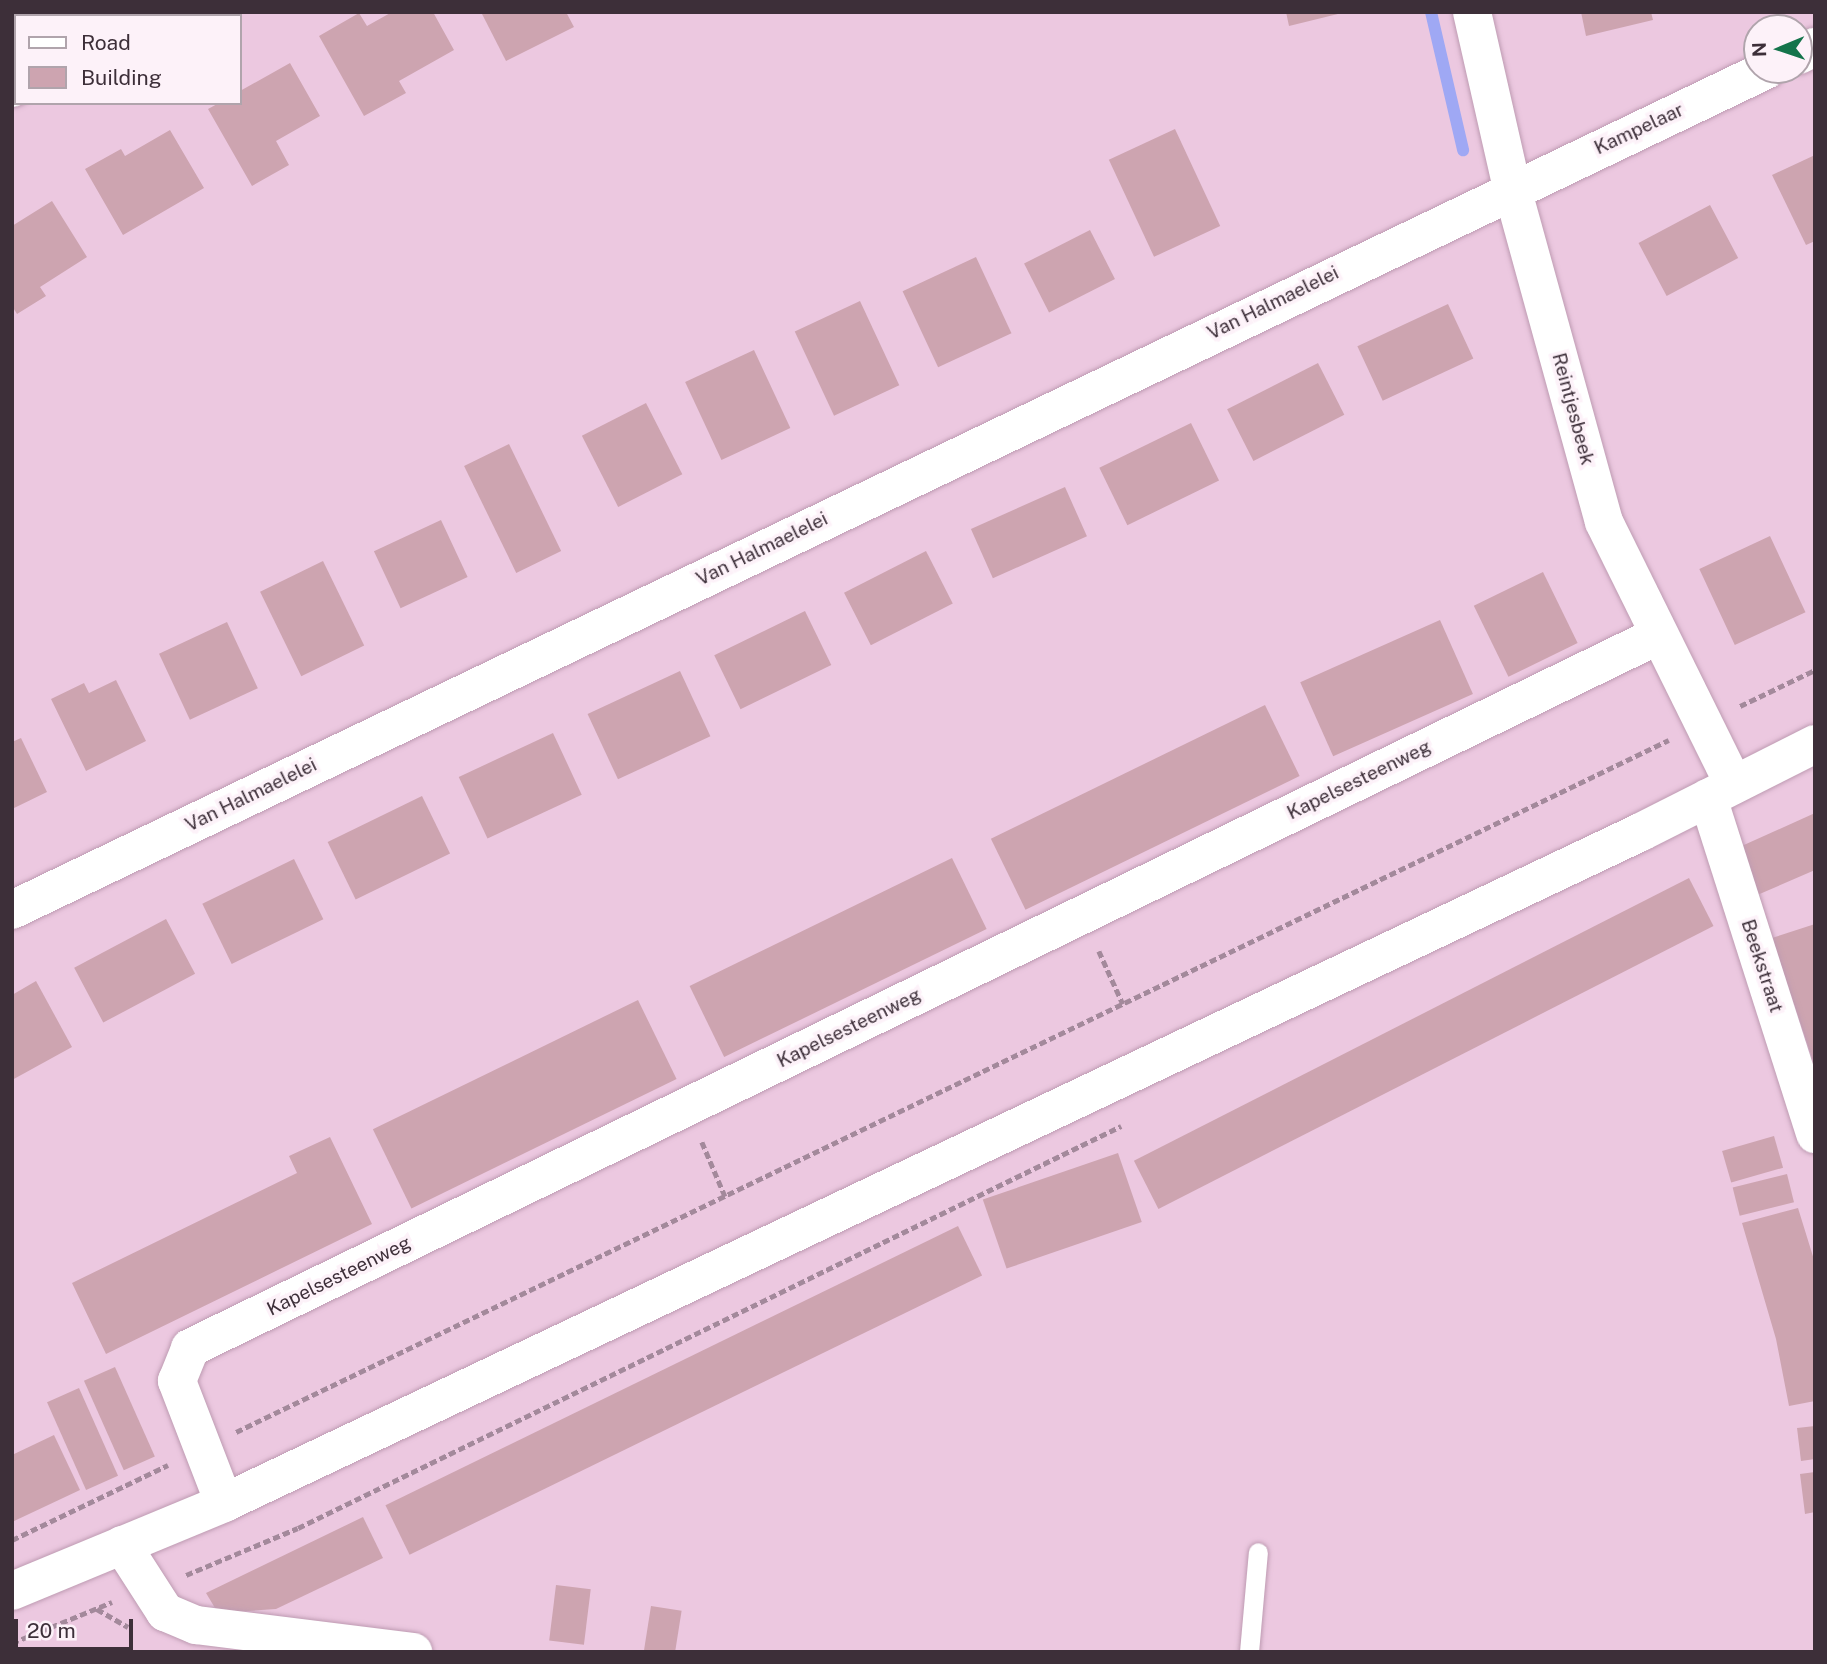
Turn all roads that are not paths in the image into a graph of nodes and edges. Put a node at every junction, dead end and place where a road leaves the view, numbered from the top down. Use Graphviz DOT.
graph roads {
  1 [pos="1472,12"];
  2 [pos="1743,81"];
  3 [pos="1512,188"];
  4 [pos="1657,636"];
  5 [pos="1815,744"];
  6 [pos="1721,791"];
  7 [pos="12,910"];
  8 [pos="1815,1134"];
  9 [pos="224,1503"];
  10 [pos="122,1545"];
  11 [pos="1258,1552"];
  12 [pos="12,1591"];
  13 [pos="413,1652"];
  14 [pos="1249,1652"];
  1 -- 3 [label="street, Reintjesbeek"];
  2 -- 3 [label="street, Kampelaar"];
  3 -- 4 [label="street, Reintjesbeek"];
  3 -- 7 [label="street, Van Halmaelelei"];
  4 -- 6 [label="street, Reintjesbeek"];
  4 -- 9 [label="street, Kapelsesteenweg"];
  5 -- 6 [label="street"];
  6 -- 8 [label="street, Beekstraat"];
  6 -- 9 [label="street"];
  9 -- 10 [label="street"];
  10 -- 12 [label="street"];
  10 -- 13 [label="street"];
  11 -- 14 [label="lane"];
}
